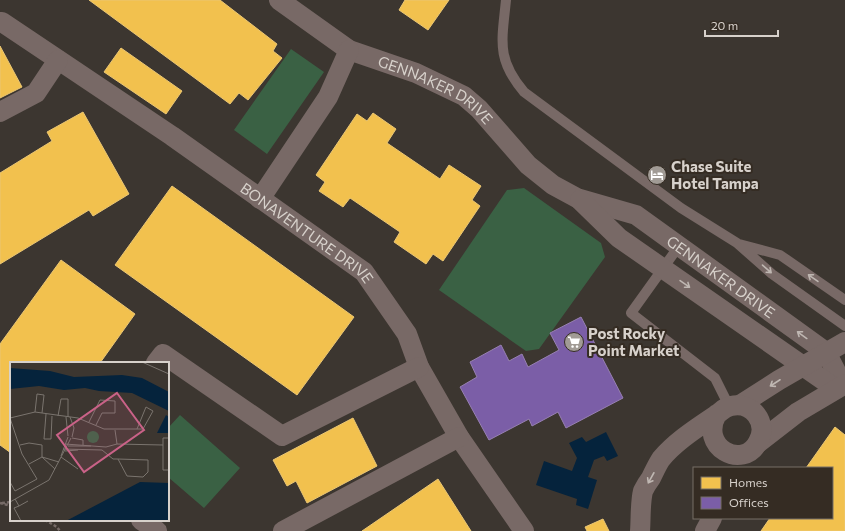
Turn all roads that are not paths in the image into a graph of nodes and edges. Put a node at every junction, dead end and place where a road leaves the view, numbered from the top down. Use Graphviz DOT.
graph roads {
  1 [pos="279,0"];
  2 [pos="506,0"];
  3 [pos="0,22"];
  4 [pos="349,50"];
  5 [pos="58,60"];
  6 [pos="0,112"];
  7 [pos="577,198"];
  8 [pos="260,199"];
  9 [pos="737,243"];
  10 [pos="678,246"];
  11 [pos="663,269"];
  12 [pos="845,300"];
  13 [pos="845,326"];
  14 [pos="845,342"];
  15 [pos="826,352"];
  16 [pos="157,362"];
  17 [pos="803,366"];
  18 [pos="419,367"];
  19 [pos="841,386"];
  20 [pos="729,409"];
  21 [pos="459,437"];
  22 [pos="754,447"];
  23 [pos="742,467"];
  24 [pos="711,519"];
  25 [pos="142,521"];
  26 [pos="157,531"];
  27 [pos="283,531"];
  28 [pos="524,531"];
  29 [pos="640,531"];
  30 [pos="705,531"];
  1 -- 4 [label="street, GENNAKER DRIVE"];
  2 -- 9 [label="lane"];
  3 -- 5 [label="street, BONAVENTURE DRIVE"];
  4 -- 7 [label="street, GENNAKER DRIVE"];
  4 -- 8 [label="street"];
  5 -- 6 [label="street"];
  5 -- 8 [label="street, BONAVENTURE DRIVE"];
  7 -- 10 [label="street, GENNAKER DRIVE"];
  7 -- 11 [label="street, GENNAKER DRIVE"];
  8 -- 18 [label="street, BONAVENTURE DRIVE"];
  12 -- 9 [label="lane, one-way"];
  9 -- 13 [label="lane, one-way"];
  10 -- 11 [label="lane"];
  15 -- 10 [label="street, GENNAKER DRIVE, one-way"];
  11 -- 17 [label="street, GENNAKER DRIVE, one-way"];
  11 -- 20 [label="lane"];
  14 -- 15 [label="street"];
  15 -- 17 [label="street"];
  15 -- 19 [label="street, GENNAKER DRIVE"];
  16 -- 18 [label="street"];
  17 -- 19 [label="street, GENNAKER DRIVE"];
  17 -- 20 [label="street, one-way"];
  18 -- 21 [label="street, BONAVENTURE DRIVE"];
  19 -- 22 [label="street"];
  20 -- 22 [label="street"];
  20 -- 22 [label="street"];
  20 -- 29 [label="street, one-way"];
  21 -- 27 [label="street"];
  21 -- 28 [label="street, BONAVENTURE DRIVE"];
  22 -- 23 [label="street"];
  24 -- 30 [label="street"];
  25 -- 26 [label="street"];
}
